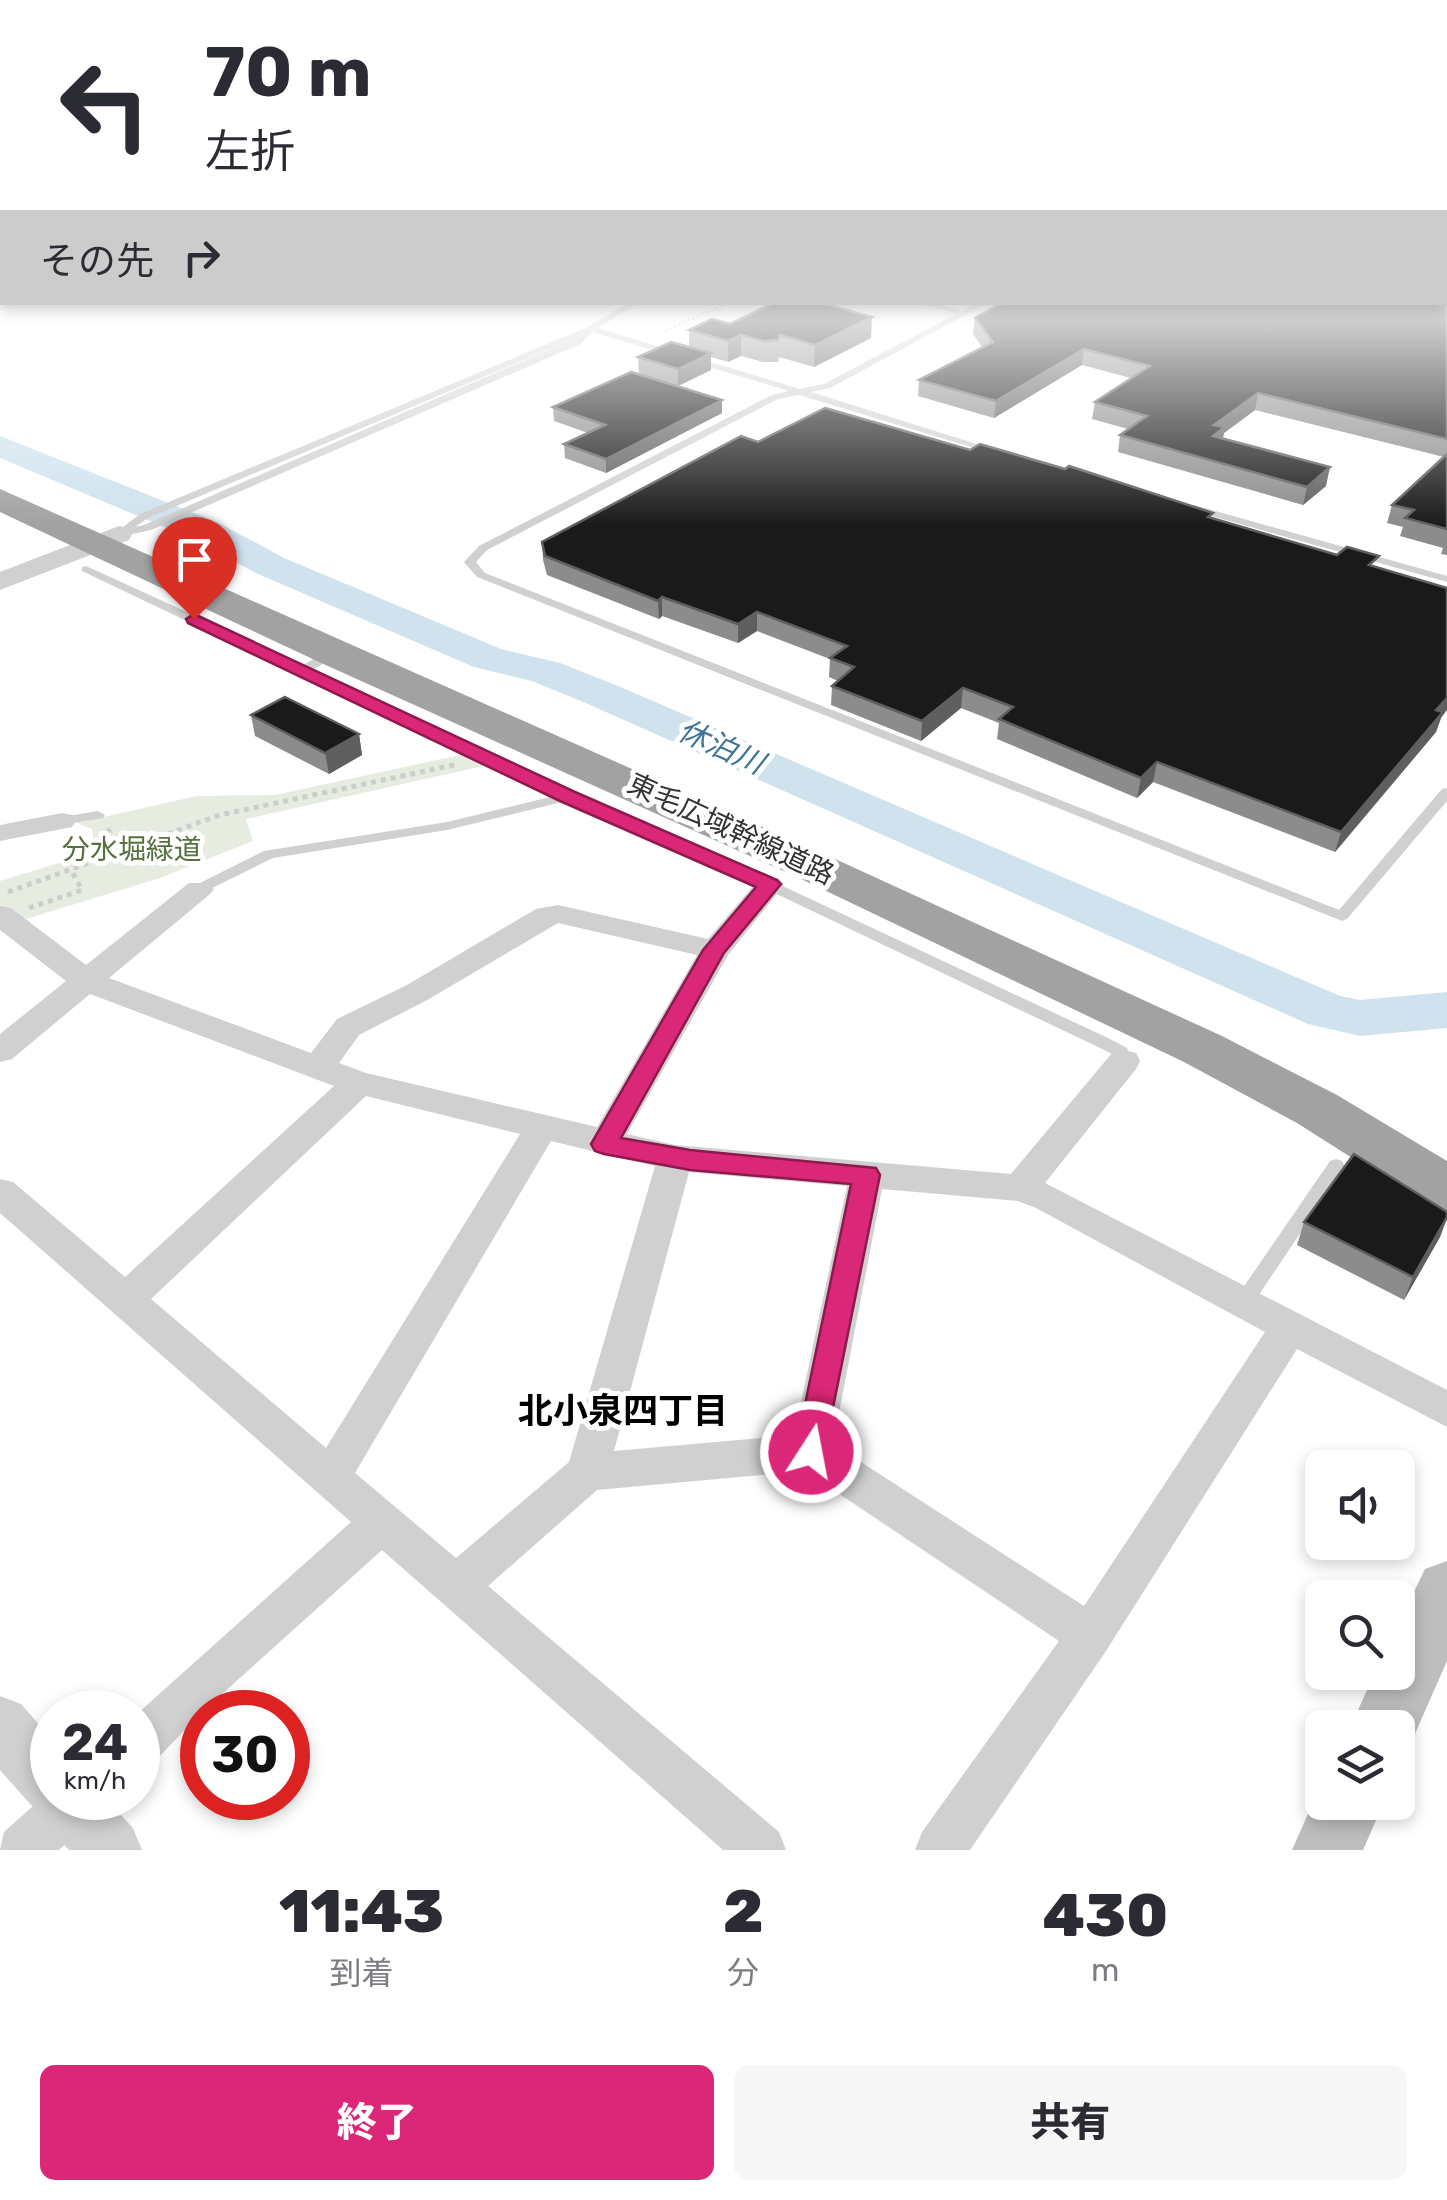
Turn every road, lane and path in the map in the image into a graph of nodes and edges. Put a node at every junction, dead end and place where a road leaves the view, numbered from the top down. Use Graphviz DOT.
graph roads {
  1 [pos="536,352"];
  2 [pos="553,352"];
  3 [pos="670,352"];
  4 [pos="892,352"];
  5 [pos="803,392"];
  6 [pos="1011,456"];
  7 [pos="0,480"];
  8 [pos="0,498"];
  9 [pos="1182,504"];
  10 [pos="121,537"];
  11 [pos="1447,580"];
  12 [pos="0,582"];
  13 [pos="318,661"];
  14 [pos="461,763"];
  15 [pos="1447,792"];
  16 [pos="567,796"];
  17 [pos="98,814"];
  18 [pos="62,821"];
  19 [pos="0,833"];
  20 [pos="70,869"];
  21 [pos="770,884"];
  22 [pos="199,888"];
  23 [pos="1,909"];
  24 [pos="715,950"];
  25 [pos="87,981"];
  26 [pos="0,1051"];
  27 [pos="1124,1061"];
  28 [pos="319,1066"];
  29 [pos="359,1084"];
  30 [pos="541,1129"];
  31 [pos="604,1144"];
  32 [pos="1447,1152"];
  33 [pos="676,1158"];
  34 [pos="1336,1166"];
  35 [pos="867,1175"];
  36 [pos="1020,1188"];
  37 [pos="1447,1189"];
  38 [pos="0,1192"];
  39 [pos="125,1300"];
  40 [pos="1243,1302"];
  41 [pos="1290,1328"];
  42 [pos="1447,1410"];
  43 [pos="811,1452"];
  44 [pos="587,1472"];
  45 [pos="330,1478"];
  46 [pos="382,1522"];
  47 [pos="456,1586"];
  48 [pos="1447,1590"];
  49 [pos="1090,1636"];
  50 [pos="1392,1710"];
  51 [pos="160,1724"];
  52 [pos="0,1725"];
  53 [pos="30,1757"];
  54 [pos="46,1820"];
  55 [pos="86,1820"];
  56 [pos="1341,1820"];
  57 [pos="22,1850"];
  58 [pos="111,1850"];
  59 [pos="761,1850"];
  60 [pos="940,1850"];
  61 [pos="1327,1850"];
  1 -- 10 [label="lane"];
  2 -- 10 [label="lane"];
  3 -- 5 [label="lane"];
  4 -- 5 [label="lane"];
  5 -- 6 [label="lane"];
  5 -- 15 [label="lane"];
  7 -- 10 [label="highway, 東毛広域幹線道路"];
  8 -- 10 [label="highway, 東毛広域幹線道路"];
  9 -- 11 [label="lane"];
  10 -- 12 [label="street"];
  10 -- 13 [label="highway, 東毛広域幹線道路"];
  10 -- 32 [label="highway, 東毛広域幹線道路"];
  13 -- 16 [label="lane"];
  13 -- 37 [label="highway, 東毛広域幹線道路"];
  14 -- 20 [label="path"];
  16 -- 21 [label="lane"];
  16 -- 22 [label="lane"];
  17 -- 18 [label="lane"];
  18 -- 19 [label="street"];
  20 -- 23 [label="path"];
  20 -- 23 [label="path"];
  21 -- 24 [label="street"];
  21 -- 27 [label="lane"];
  22 -- 25 [label="street"];
  23 -- 25 [label="street"];
  24 -- 28 [label="street"];
  24 -- 31 [label="street"];
  25 -- 26 [label="street"];
  25 -- 28 [label="street"];
  27 -- 36 [label="street"];
  28 -- 29 [label="street"];
  29 -- 30 [label="street"];
  29 -- 39 [label="street"];
  30 -- 31 [label="street"];
  30 -- 45 [label="street"];
  31 -- 33 [label="street"];
  33 -- 35 [label="street"];
  33 -- 44 [label="street"];
  34 -- 40 [label="lane"];
  35 -- 36 [label="street"];
  35 -- 43 [label="street"];
  36 -- 40 [label="street"];
  38 -- 39 [label="street"];
  39 -- 45 [label="street"];
  40 -- 41 [label="street"];
  41 -- 42 [label="street"];
  41 -- 49 [label="street"];
  43 -- 44 [label="street"];
  43 -- 49 [label="street"];
  44 -- 47 [label="street"];
  45 -- 46 [label="street"];
  46 -- 47 [label="street"];
  46 -- 51 [label="street"];
  47 -- 59 [label="street"];
  48 -- 50 [label="main road"];
  49 -- 60 [label="street"];
  52 -- 53 [label="street"];
  54 -- 57 [label="street"];
  55 -- 58 [label="street"];
  56 -- 61 [label="main road"];
}
